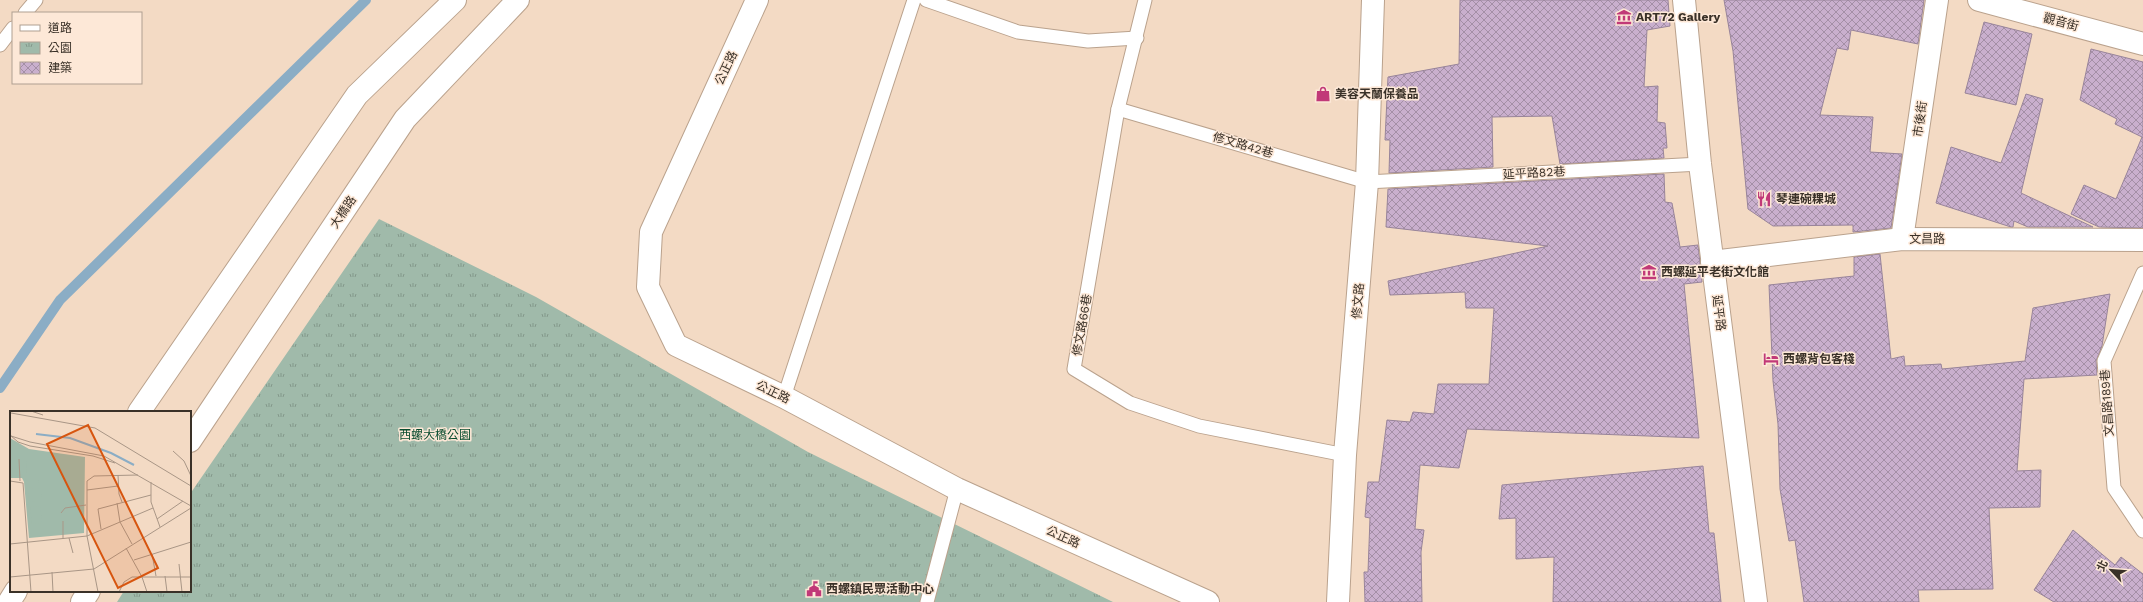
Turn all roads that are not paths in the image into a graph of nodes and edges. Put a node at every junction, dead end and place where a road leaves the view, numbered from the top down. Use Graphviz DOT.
graph roads {
  1 [pos="36,0"];
  2 [pos="455,0"];
  3 [pos="518,0"];
  4 [pos="757,0"];
  5 [pos="914,0"];
  6 [pos="926,0"];
  7 [pos="1145,0"];
  8 [pos="1373,0"];
  9 [pos="1684,0"];
  10 [pos="1937,0"];
  11 [pos="1979,0"];
  12 [pos="26,12"];
  13 [pos="12,29"];
  14 [pos="1137,38"];
  15 [pos="2143,44"];
  16 [pos="0,45"];
  17 [pos="1118,109"];
  18 [pos="1700,164"];
  19 [pos="1368,182"];
  20 [pos="1902,239"];
  21 [pos="2143,240"];
  22 [pos="1712,262"];
  23 [pos="2143,274"];
  24 [pos="784,397"];
  25 [pos="140,411"];
  26 [pos="191,439"];
  27 [pos="1345,455"];
  28 [pos="957,489"];
  29 [pos="2143,531"];
  30 [pos="15,592"];
  31 [pos="88,592"];
  32 [pos="9,602"];
  33 [pos="82,602"];
  34 [pos="927,602"];
  35 [pos="1208,602"];
  36 [pos="1338,602"];
  37 [pos="1756,602"];
  1 -- 12 [label="lane"];
  2 -- 25 [label="street"];
  3 -- 26 [label="street, 大橋路"];
  4 -- 24 [label="street, 公正路"];
  5 -- 24 [label="lane"];
  6 -- 14 [label="lane"];
  7 -- 14 [label="lane, 修文路66巷"];
  8 -- 19 [label="street, 修文路"];
  9 -- 18 [label="street, 延平路"];
  10 -- 20 [label="street, 市後街"];
  11 -- 15 [label="street, 觀音街"];
  13 -- 16 [label="lane"];
  14 -- 17 [label="lane, 修文路66巷"];
  17 -- 19 [label="lane, 修文路42巷"];
  17 -- 27 [label="lane, 修文路66巷"];
  18 -- 19 [label="lane, 延平路82巷"];
  18 -- 22 [label="street, 延平路"];
  19 -- 27 [label="street, 修文路"];
  20 -- 21 [label="street, 文昌路"];
  20 -- 22 [label="street, 文昌路"];
  22 -- 37 [label="street, 延平路"];
  23 -- 29 [label="lane, 文昌路189巷"];
  24 -- 28 [label="street, 公正路"];
  27 -- 36 [label="street, 修文路"];
  28 -- 34 [label="lane"];
  28 -- 35 [label="street, 公正路"];
  30 -- 32 [label="street"];
  31 -- 33 [label="street"];
}
